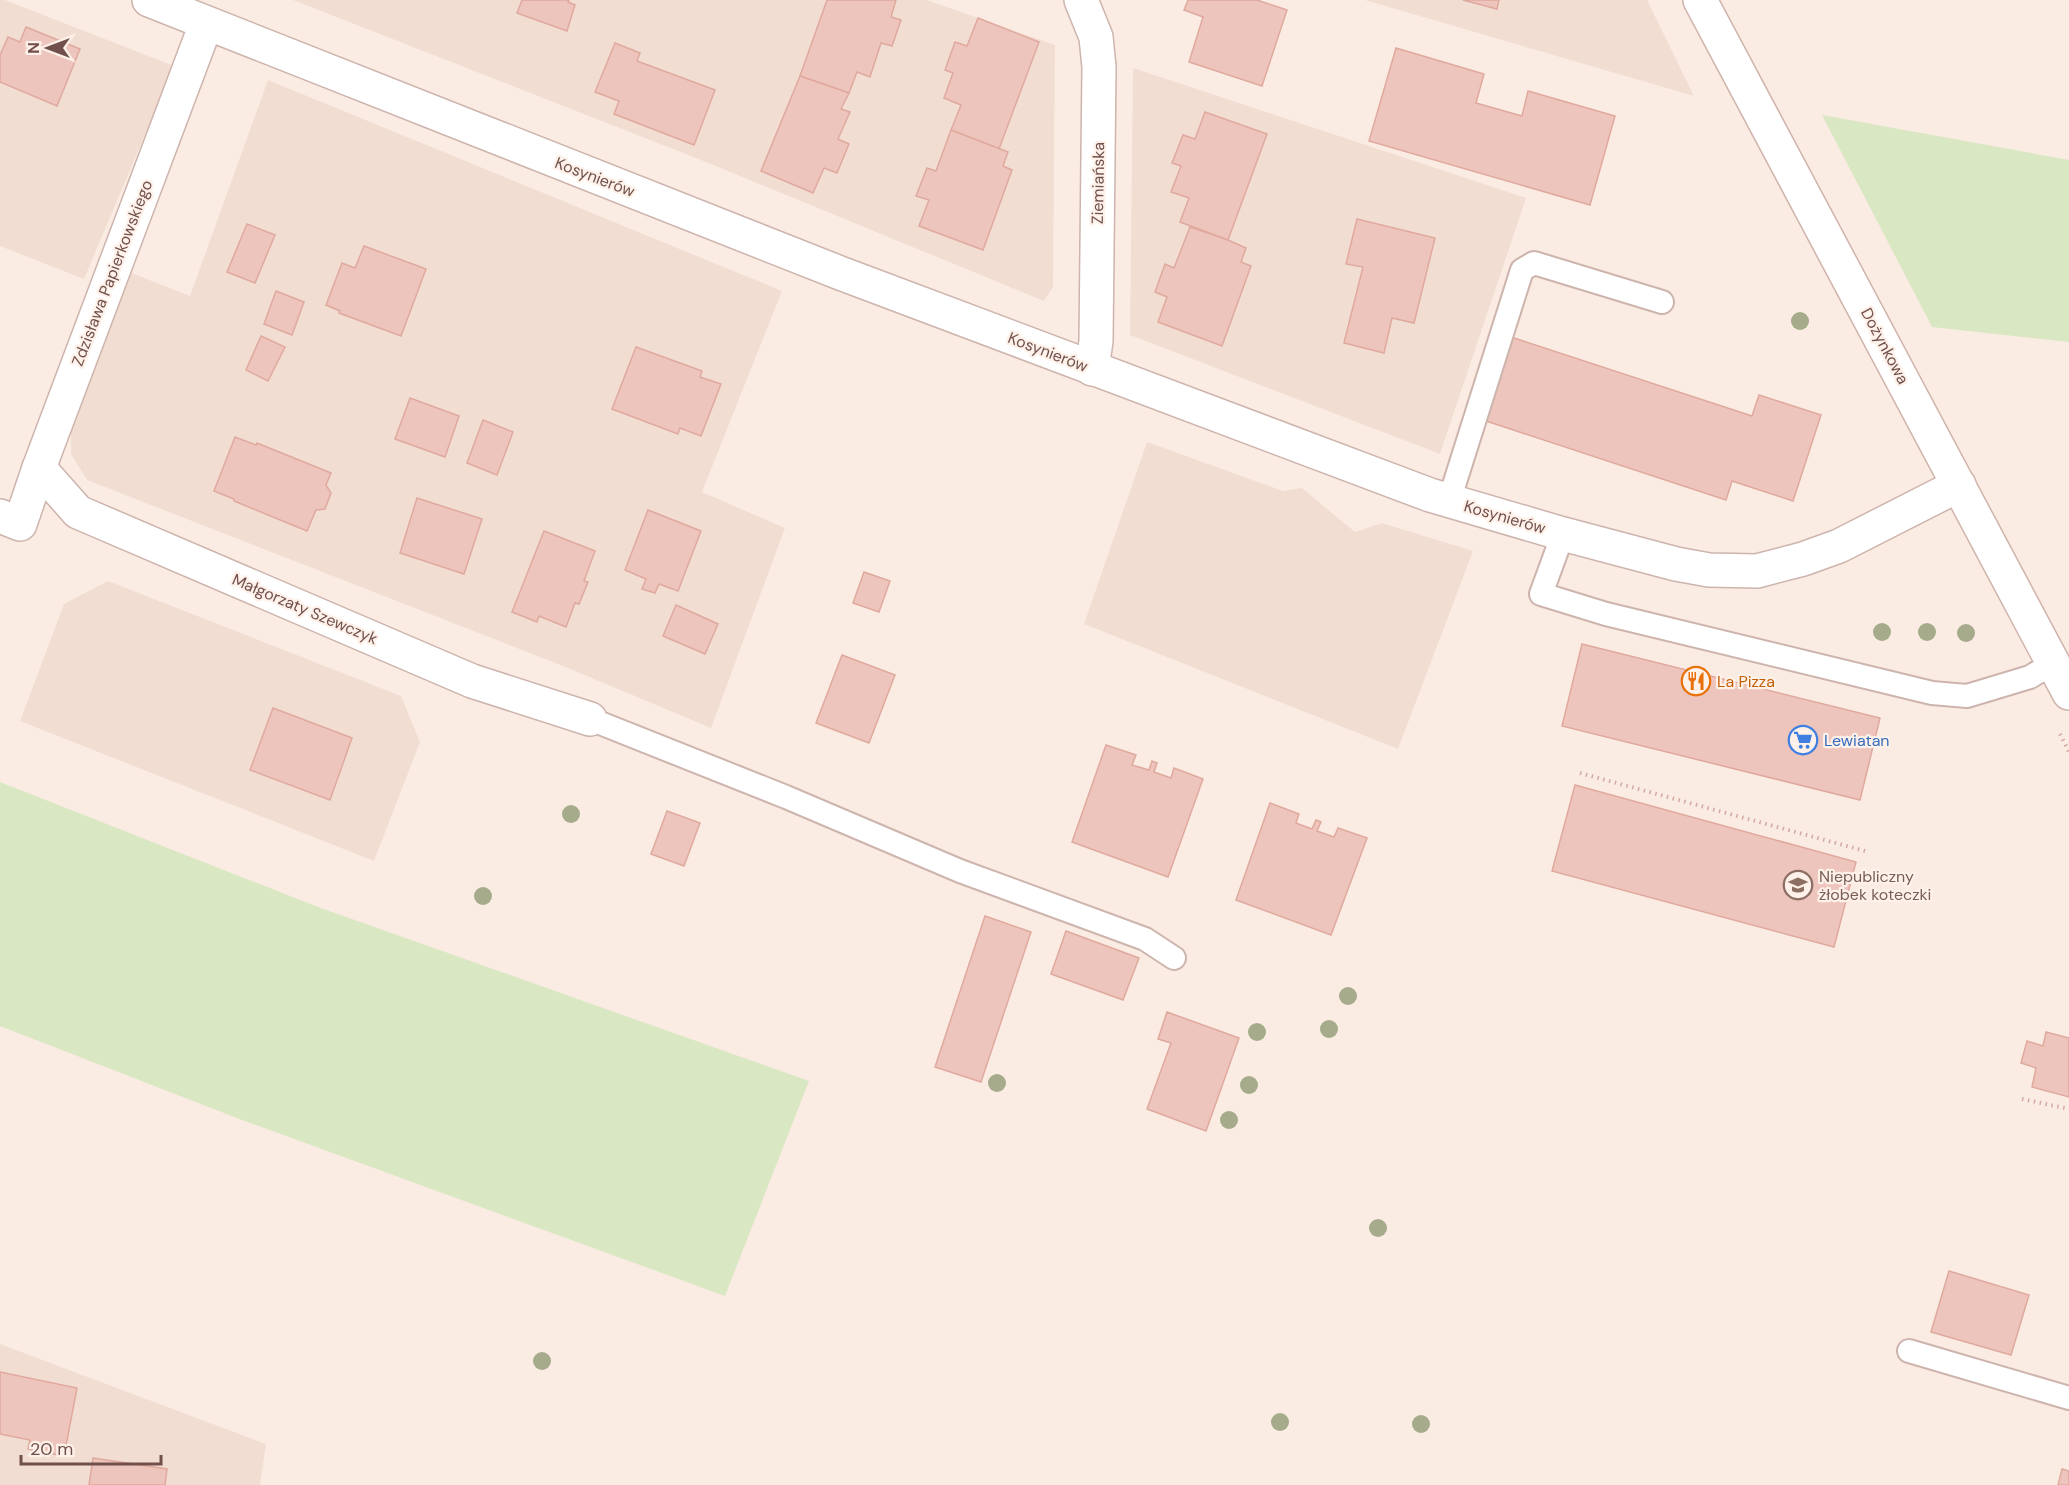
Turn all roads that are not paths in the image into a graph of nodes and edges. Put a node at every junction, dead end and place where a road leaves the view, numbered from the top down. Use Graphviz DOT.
graph roads {
  1 [pos="149,0"];
  2 [pos="1081,0"];
  3 [pos="1700,0"];
  4 [pos="206,24"];
  5 [pos="1662,302"];
  6 [pos="1092,369"];
  7 [pos="39,468"];
  8 [pos="1959,485"];
  9 [pos="1449,501"];
  10 [pos="10,520"];
  11 [pos="1563,534"];
  12 [pos="2053,663"];
  13 [pos="2069,693"];
  14 [pos="590,719"];
  15 [pos="1174,958"];
  16 [pos="1909,1351"];
  17 [pos="2069,1398"];
  1 -- 4 [label="street, Kosynierów"];
  2 -- 6 [label="street, Ziemiańska"];
  3 -- 8 [label="street, Dożynkowa"];
  4 -- 6 [label="street, Kosynierów"];
  4 -- 7 [label="street, Zdzisława Papierkowskiego"];
  5 -- 9 [label="lane"];
  6 -- 9 [label="street, Kosynierów"];
  7 -- 10 [label="street, Zdzisława Papierkowskiego"];
  7 -- 14 [label="street, Małgorzaty Szewczyk"];
  8 -- 11 [label="street, Kosynierów"];
  8 -- 12 [label="street, Dożynkowa"];
  9 -- 11 [label="street, Kosynierów"];
  11 -- 12 [label="lane"];
  12 -- 13 [label="street, Dożynkowa"];
  14 -- 15 [label="lane"];
  16 -- 17 [label="lane"];
}
